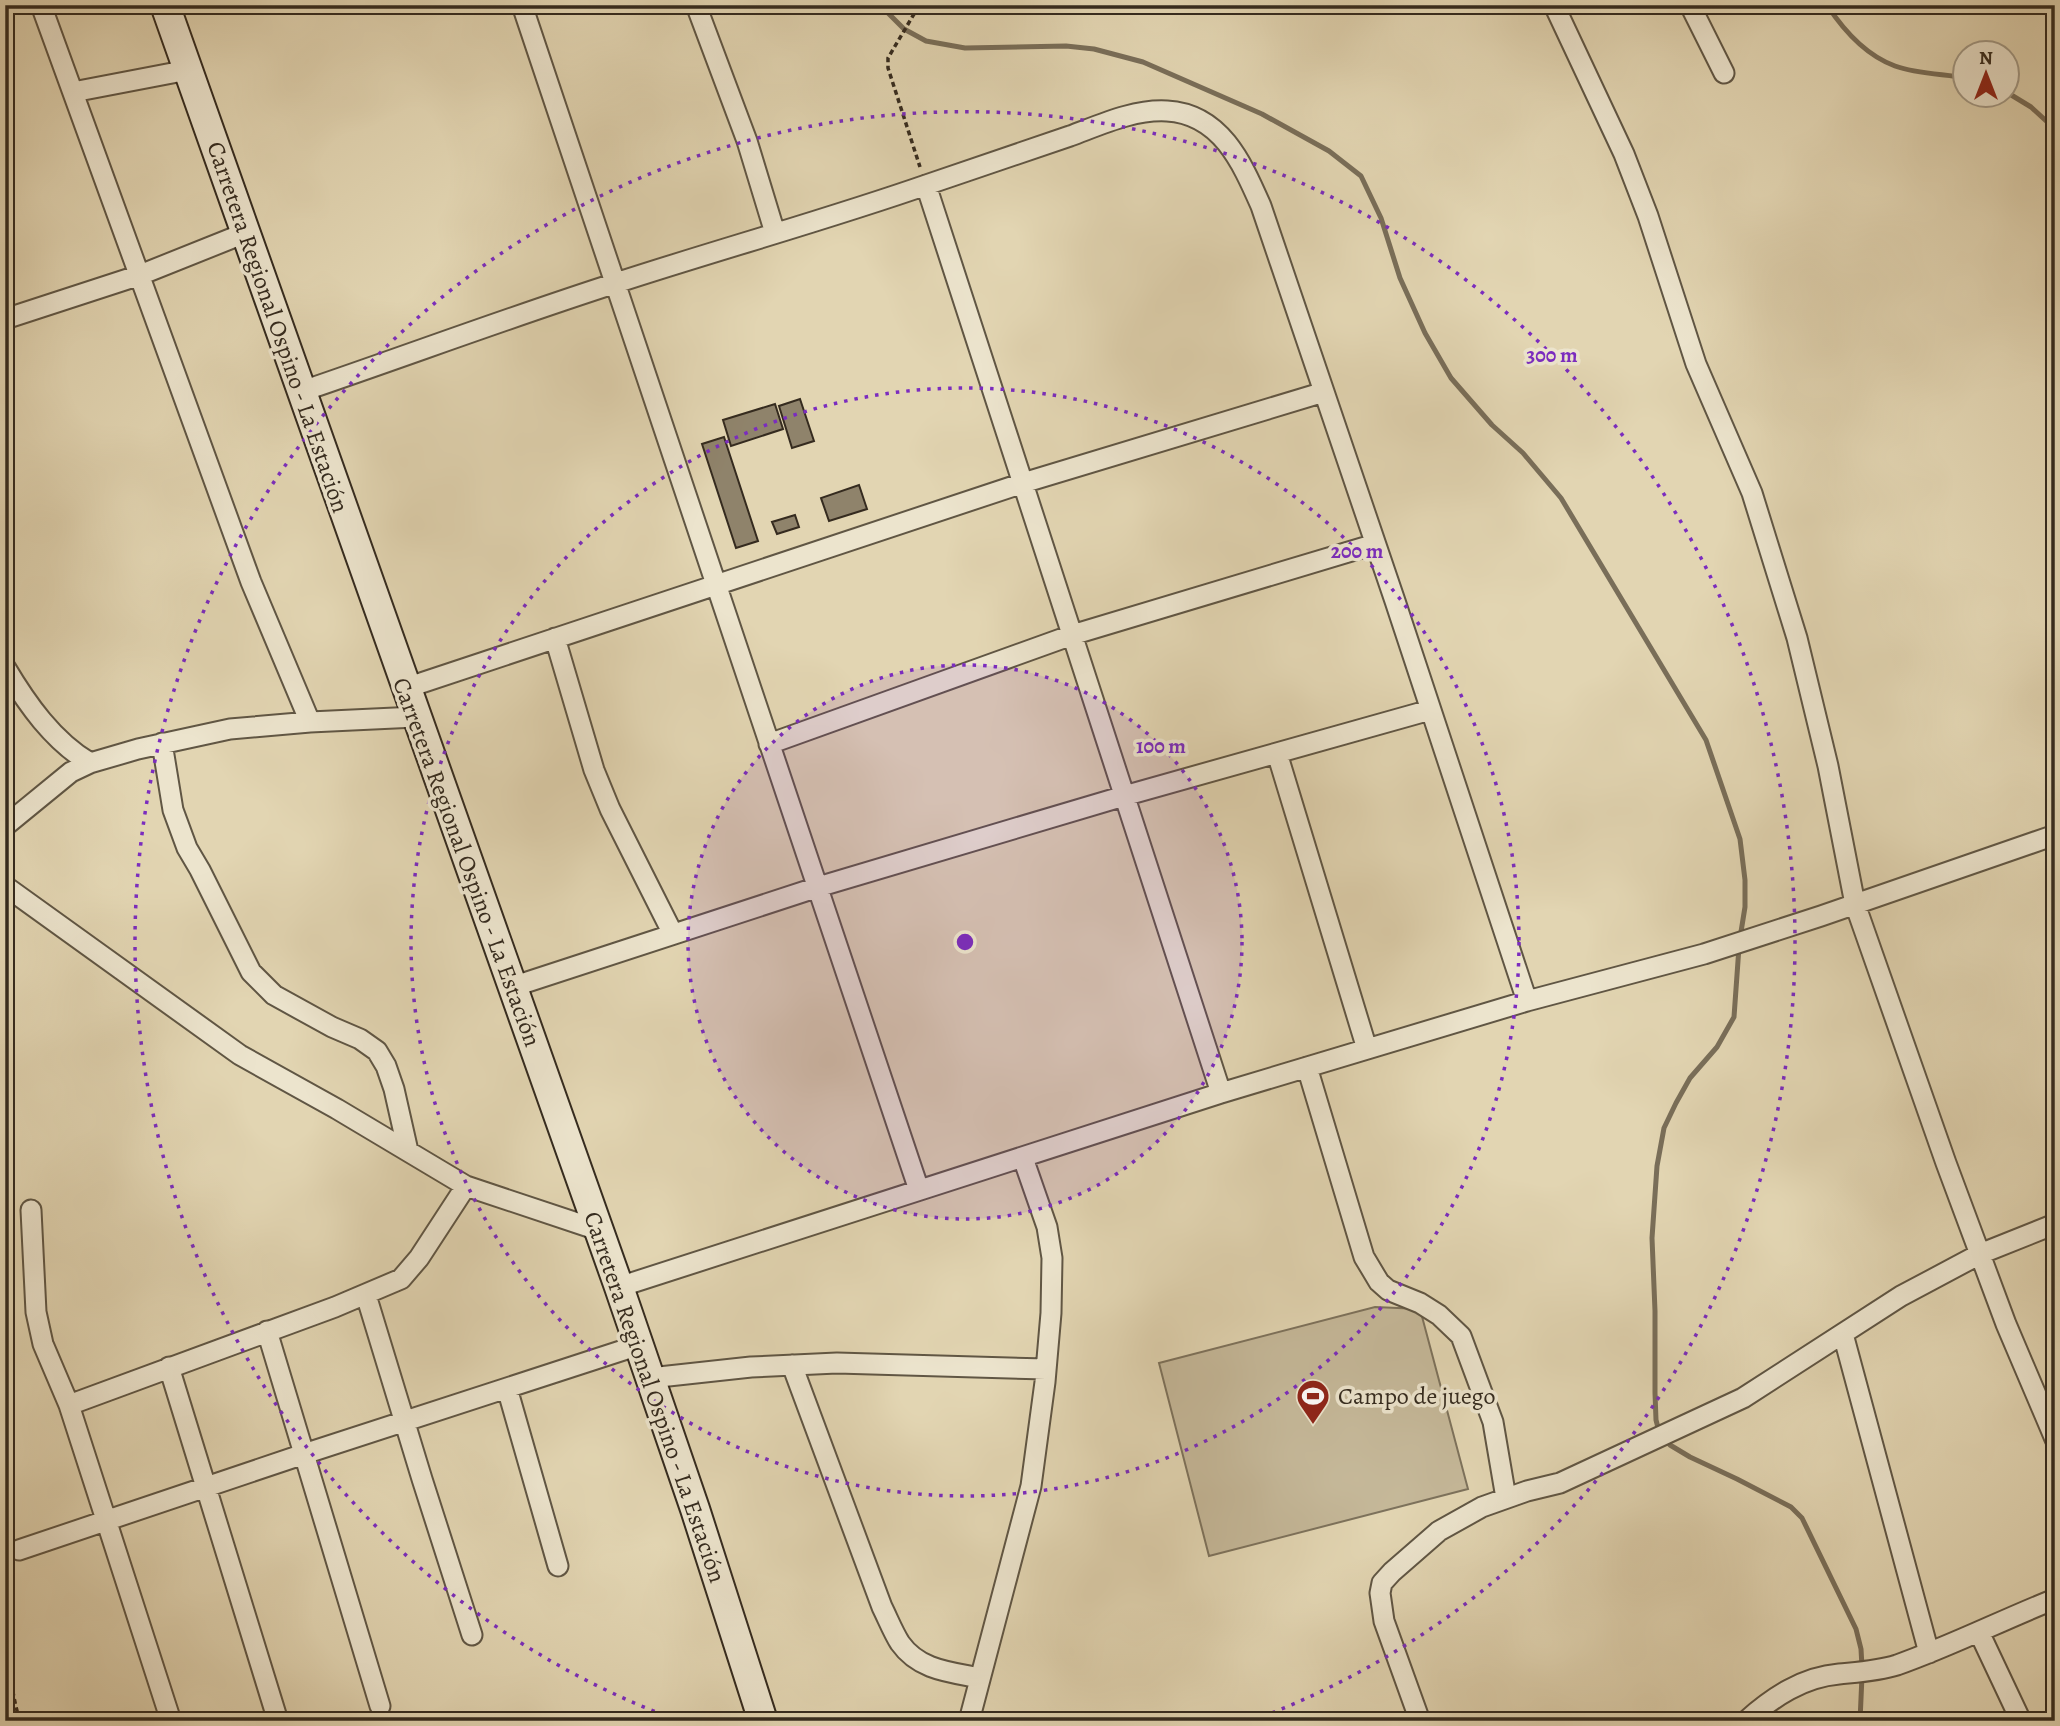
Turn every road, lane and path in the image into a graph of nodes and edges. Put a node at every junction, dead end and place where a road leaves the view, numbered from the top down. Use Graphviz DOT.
graph roads {
  1 [pos="41,5"];
  2 [pos="165,5"];
  3 [pos="522,5"];
  4 [pos="696,5"];
  5 [pos="912,5"];
  6 [pos="1554,5"];
  7 [pos="1690,5"];
  8 [pos="188,70"];
  9 [pos="1724,73"];
  10 [pos="73,92"];
  11 [pos="926,186"];
  12 [pos="244,233"];
  13 [pos="775,233"];
  14 [pos="140,275"];
  15 [pos="615,284"];
  16 [pos="5,319"];
  17 [pos="300,392"];
  18 [pos="1324,392"];
  19 [pos="1023,483"];
  20 [pos="1375,544"];
  21 [pos="716,584"];
  22 [pos="1072,635"];
  23 [pos="555,638"];
  24 [pos="5,667"];
  25 [pos="406,688"];
  26 [pos="1430,710"];
  27 [pos="416,717"];
  28 [pos="310,722"];
  29 [pos="162,743"];
  30 [pos="769,744"];
  31 [pos="1277,753"];
  32 [pos="90,763"];
  33 [pos="1124,796"];
  34 [pos="5,826"];
  35 [pos="2055,835"];
  36 [pos="5,886"];
  37 [pos="818,887"];
  38 [pos="1855,904"];
  39 [pos="673,934"];
  40 [pos="512,987"];
  41 [pos="1527,1001"];
  42 [pos="1367,1049"];
  43 [pos="1307,1068"];
  44 [pos="1221,1093"];
  45 [pos="408,1151"];
  46 [pos="1023,1158"];
  47 [pos="466,1186"];
  48 [pos="919,1190"];
  49 [pos="31,1210"];
  50 [pos="2055,1224"];
  51 [pos="598,1230"];
  52 [pos="1980,1254"];
  53 [pos="619,1287"];
  54 [pos="366,1294"];
  55 [pos="267,1331"];
  56 [pos="1843,1334"];
  57 [pos="639,1345"];
  58 [pos="792,1365"];
  59 [pos="169,1367"];
  60 [pos="1046,1369"];
  61 [pos="650,1378"];
  62 [pos="507,1388"];
  63 [pos="69,1405"];
  64 [pos="404,1422"];
  65 [pos="2055,1439"];
  66 [pos="304,1454"];
  67 [pos="206,1487"];
  68 [pos="1506,1498"];
  69 [pos="105,1520"];
  70 [pos="19,1550"];
  71 [pos="558,1566"];
  72 [pos="2055,1599"];
  73 [pos="1979,1632"];
  74 [pos="472,1635"];
  75 [pos="1929,1653"];
  76 [pos="980,1678"];
  77 [pos="380,1706"];
  78 [pos="20,1721"];
  79 [pos="171,1721"];
  80 [pos="278,1721"];
  81 [pos="763,1721"];
  82 [pos="969,1721"];
  83 [pos="1420,1721"];
  84 [pos="1746,1721"];
  85 [pos="2021,1721"];
  1 -- 10 [label="street"];
  2 -- 8 [label="main road, Carretera Regional Ospino - La Estación"];
  3 -- 15 [label="street"];
  4 -- 13 [label="street"];
  5 -- 11 [label="path"];
  6 -- 38 [label="street"];
  7 -- 9 [label="street"];
  8 -- 10 [label="street"];
  8 -- 12 [label="main road, Carretera Regional Ospino - La Estación"];
  10 -- 14 [label="street"];
  11 -- 13 [label="street"];
  11 -- 18 [label="street"];
  11 -- 19 [label="street"];
  12 -- 14 [label="street"];
  12 -- 17 [label="main road, Carretera Regional Ospino - La Estación"];
  13 -- 15 [label="street"];
  14 -- 16 [label="street"];
  14 -- 28 [label="street"];
  15 -- 17 [label="street"];
  15 -- 21 [label="street"];
  17 -- 25 [label="main road, Carretera Regional Ospino - La Estación"];
  18 -- 19 [label="street"];
  18 -- 20 [label="street"];
  19 -- 21 [label="street"];
  19 -- 22 [label="street"];
  20 -- 22 [label="street"];
  20 -- 26 [label="street"];
  21 -- 23 [label="street"];
  21 -- 30 [label="street"];
  22 -- 30 [label="street"];
  22 -- 33 [label="street"];
  23 -- 25 [label="street"];
  23 -- 39 [label="street"];
  24 -- 32 [label="street"];
  25 -- 27 [label="main road, Carretera Regional Ospino - La Estación"];
  26 -- 31 [label="street"];
  26 -- 41 [label="street"];
  27 -- 28 [label="street"];
  27 -- 40 [label="main road, Carretera Regional Ospino - La Estación"];
  28 -- 29 [label="street"];
  29 -- 32 [label="street"];
  29 -- 45 [label="street"];
  30 -- 37 [label="street"];
  31 -- 33 [label="street"];
  31 -- 42 [label="street"];
  32 -- 34 [label="street"];
  33 -- 37 [label="street"];
  33 -- 44 [label="street"];
  35 -- 38 [label="street"];
  36 -- 45 [label="street"];
  37 -- 39 [label="street"];
  37 -- 48 [label="street"];
  38 -- 41 [label="street"];
  38 -- 52 [label="street"];
  39 -- 40 [label="street"];
  40 -- 51 [label="main road, Carretera Regional Ospino - La Estación"];
  41 -- 42 [label="street"];
  42 -- 43 [label="street"];
  43 -- 44 [label="street"];
  43 -- 68 [label="street"];
  44 -- 46 [label="street"];
  45 -- 47 [label="street"];
  46 -- 48 [label="street"];
  46 -- 60 [label="street"];
  47 -- 51 [label="street"];
  47 -- 54 [label="street"];
  48 -- 53 [label="street"];
  49 -- 63 [label="street"];
  50 -- 52 [label="street"];
  51 -- 53 [label="main road, Carretera Regional Ospino - La Estación"];
  52 -- 56 [label="street"];
  52 -- 65 [label="street"];
  53 -- 57 [label="main road, Carretera Regional Ospino - La Estación"];
  54 -- 55 [label="street"];
  54 -- 64 [label="street"];
  55 -- 59 [label="street"];
  55 -- 66 [label="street"];
  56 -- 68 [label="street"];
  56 -- 75 [label="street"];
  57 -- 61 [label="main road, Carretera Regional Ospino - La Estación"];
  57 -- 62 [label="street"];
  58 -- 60 [label="street"];
  58 -- 61 [label="street"];
  58 -- 76 [label="street"];
  59 -- 63 [label="street"];
  59 -- 67 [label="street"];
  60 -- 76 [label="street"];
  61 -- 81 [label="main road, Carretera Regional Ospino - La Estación"];
  62 -- 64 [label="street"];
  62 -- 71 [label="street"];
  63 -- 69 [label="street"];
  64 -- 66 [label="street"];
  64 -- 74 [label="street"];
  66 -- 67 [label="street"];
  66 -- 77 [label="street"];
  67 -- 69 [label="street"];
  67 -- 80 [label="street"];
  68 -- 83 [label="street"];
  69 -- 70 [label="street"];
  69 -- 79 [label="street"];
  70 -- 78 [label="path"];
  72 -- 73 [label="street"];
  73 -- 75 [label="street"];
  73 -- 85 [label="street"];
  75 -- 84 [label="street"];
  76 -- 82 [label="street"];
}
